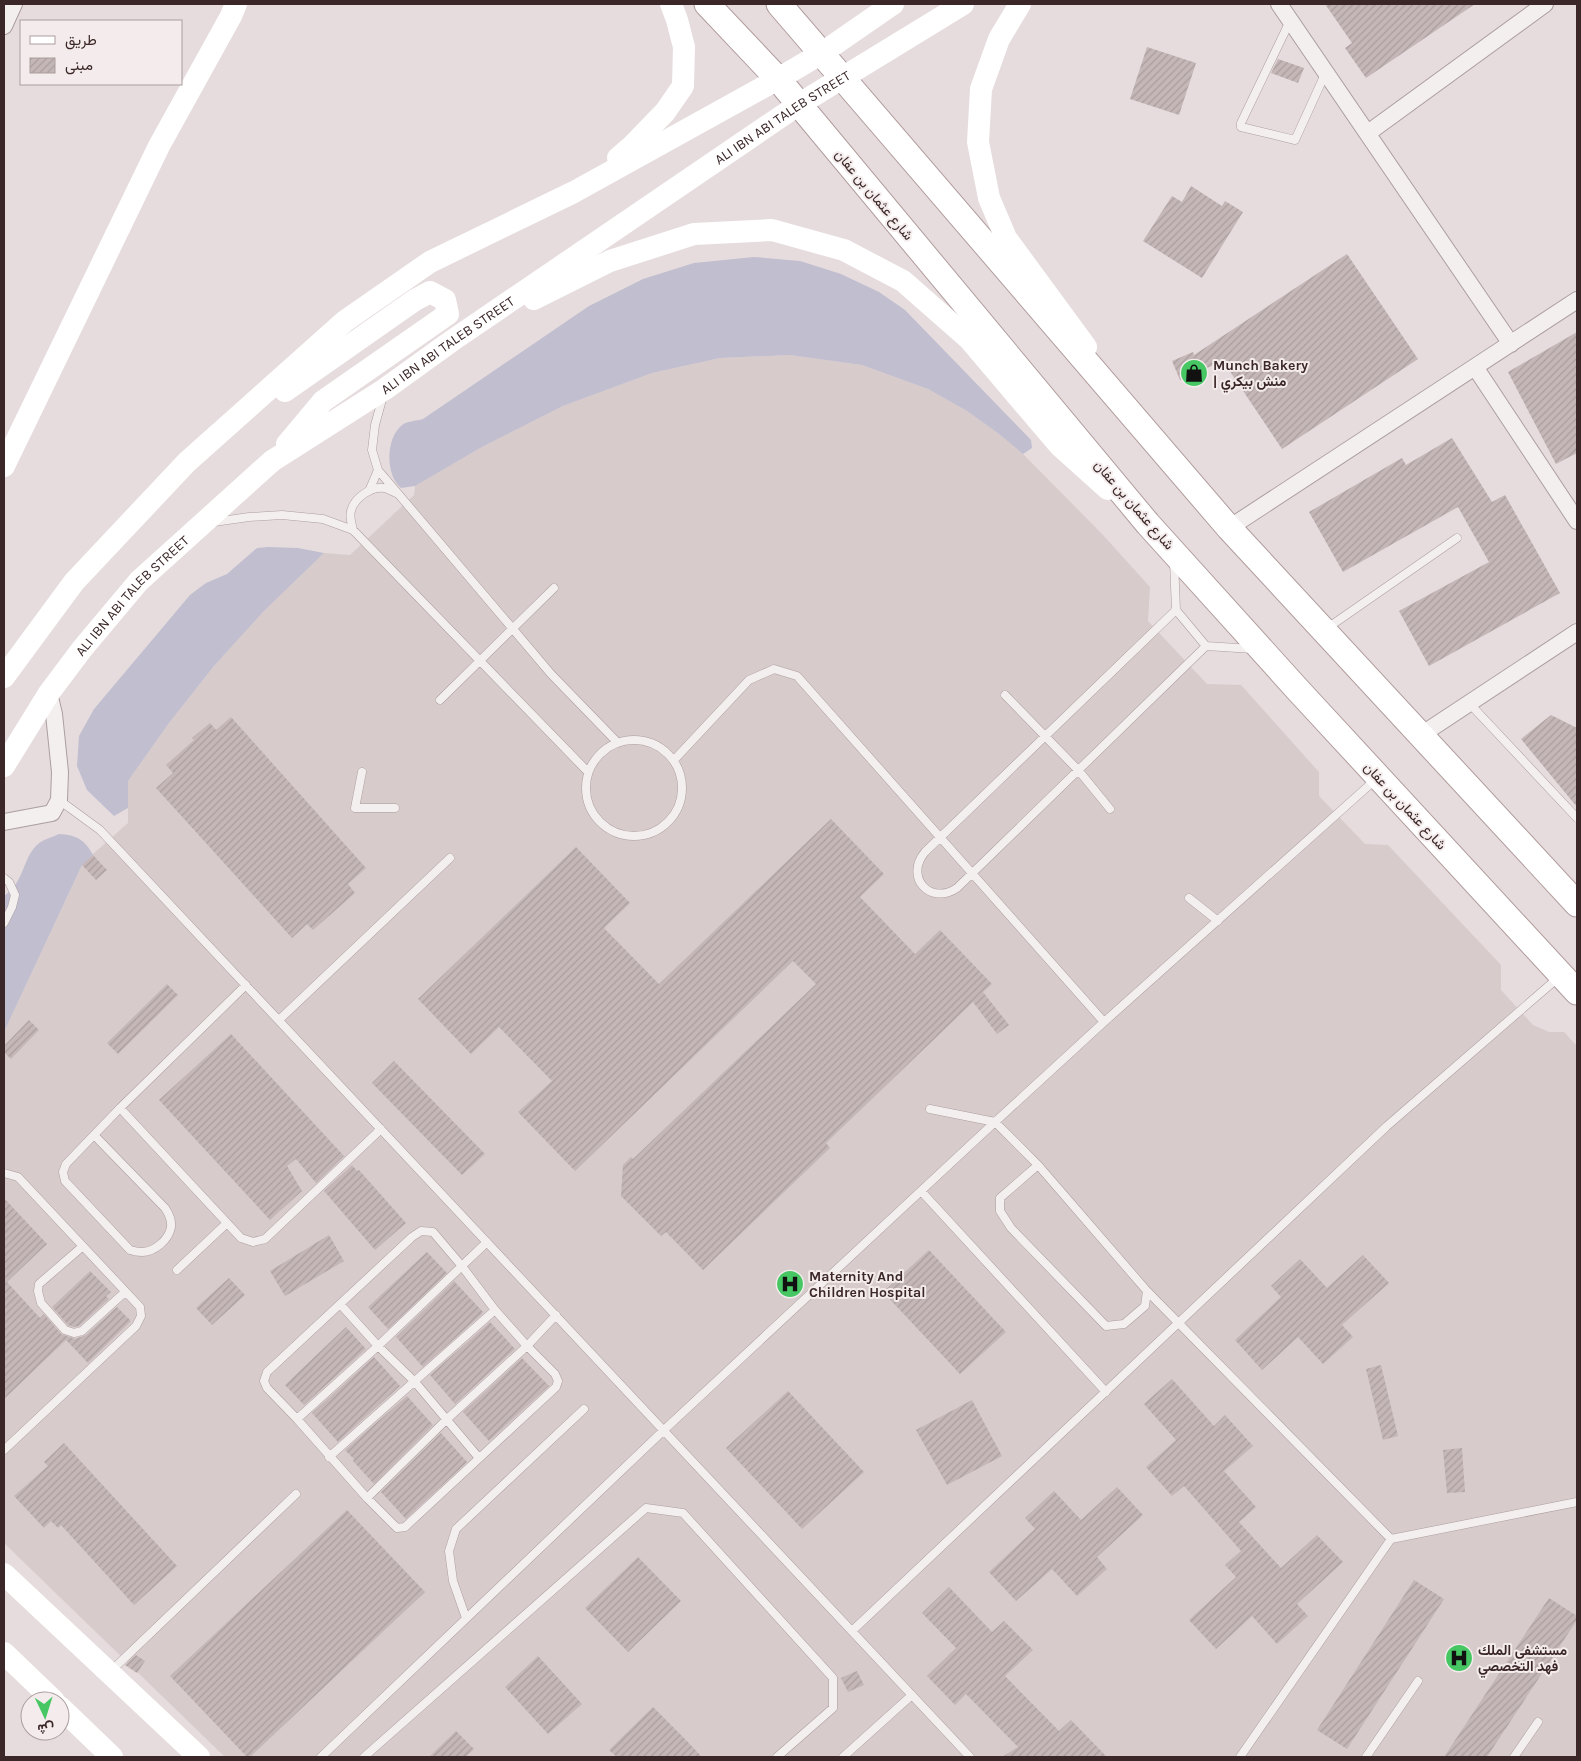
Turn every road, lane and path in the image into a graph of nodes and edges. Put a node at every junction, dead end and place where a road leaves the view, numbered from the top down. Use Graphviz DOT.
graph roads {
  1 [pos="14,4"];
  2 [pos="236,4"];
  3 [pos="671,4"];
  4 [pos="707,4"];
  5 [pos="779,4"];
  6 [pos="893,4"];
  7 [pos="963,4"];
  8 [pos="1020,4"];
  9 [pos="1279,4"];
  10 [pos="1545,4"];
  11 [pos="1290,21"];
  12 [pos="4,26"];
  13 [pos="822,53"];
  14 [pos="1326,72"];
  15 [pos="842,77"];
  16 [pos="778,79"];
  17 [pos="798,105"];
  18 [pos="1368,133"];
  19 [pos="574,192"];
  20 [pos="1577,300"];
  21 [pos="453,340"];
  22 [pos="1511,344"];
  23 [pos="1475,367"];
  24 [pos="385,389"];
  25 [pos="188,462"];
  26 [pos="272,462"];
  27 [pos="4,466"];
  28 [pos="378,470"];
  29 [pos="369,491"];
  30 [pos="398,494"];
  31 [pos="1577,521"];
  32 [pos="205,524"];
  33 [pos="1148,524"];
  34 [pos="1229,528"];
  35 [pos="353,530"];
  36 [pos="1457,538"];
  37 [pos="1173,552"];
  38 [pos="554,588"];
  39 [pos="1176,610"];
  40 [pos="512,628"];
  41 [pos="1324,631"];
  42 [pos="1577,632"];
  43 [pos="1206,646"];
  44 [pos="1262,649"];
  45 [pos="479,660"];
  46 [pos="4,677"];
  47 [pos="49,693"];
  48 [pos="1005,695"];
  49 [pos="440,700"];
  50 [pos="1470,703"];
  51 [pos="1421,735"];
  52 [pos="1045,737"];
  53 [pos="618,743"];
  54 [pos="674,760"];
  55 [pos="4,766"];
  56 [pos="1079,771"];
  57 [pos="362,772"];
  58 [pos="588,772"];
  59 [pos="1379,777"];
  60 [pos="59,800"];
  61 [pos="395,808"];
  62 [pos="1110,809"];
  63 [pos="1577,818"];
  64 [pos="4,822"];
  65 [pos="940,839"];
  66 [pos="450,858"];
  67 [pos="972,875"];
  68 [pos="4,878"];
  69 [pos="1189,898"];
  70 [pos="1577,904"];
  71 [pos="1218,921"];
  72 [pos="4,923"];
  73 [pos="1569,984"];
  74 [pos="246,985"];
  75 [pos="279,1020"];
  76 [pos="1104,1022"];
  77 [pos="120,1108"];
  78 [pos="930,1109"];
  79 [pos="995,1122"];
  80 [pos="381,1129"];
  81 [pos="94,1135"];
  82 [pos="1038,1165"];
  83 [pos="4,1173"];
  84 [pos="921,1192"];
  85 [pos="227,1224"];
  86 [pos="487,1242"];
  87 [pos="83,1246"];
  88 [pos="462,1265"];
  89 [pos="177,1270"];
  90 [pos="1147,1291"];
  91 [pos="125,1292"];
  92 [pos="340,1304"];
  93 [pos="496,1310"];
  94 [pos="556,1315"];
  95 [pos="1178,1323"];
  96 [pos="378,1346"];
  97 [pos="527,1346"];
  98 [pos="415,1382"];
  99 [pos="1106,1392"];
  100 [pos="584,1410"];
  101 [pos="297,1419"];
  102 [pos="446,1420"];
  103 [pos="664,1430"];
  104 [pos="4,1450"];
  105 [pos="329,1457"];
  106 [pos="479,1458"];
  107 [pos="296,1494"];
  108 [pos="367,1498"];
  109 [pos="1577,1502"];
  110 [pos="1391,1539"];
  111 [pos="4,1574"];
  112 [pos="466,1618"];
  113 [pos="852,1631"];
  114 [pos="4,1653"];
  115 [pos="109,1672"];
  116 [pos="1418,1681"];
  117 [pos="44,1691"];
  118 [pos="912,1695"];
  119 [pos="70,1717"];
  120 [pos="1538,1722"];
  121 [pos="112,1757"];
  122 [pos="199,1757"];
  123 [pos="321,1757"];
  124 [pos="364,1757"];
  125 [pos="777,1757"];
  126 [pos="843,1757"];
  127 [pos="970,1757"];
  128 [pos="1240,1757"];
  129 [pos="1366,1757"];
  130 [pos="1514,1757"];
  1 -- 12 [label="street"];
  2 -- 27 [label="street"];
  3 -- 19 [label="street"];
  4 -- 16 [label="main road, شارع عثمان بن عفان"];
  5 -- 13 [label="main road"];
  6 -- 13 [label="street"];
  7 -- 15 [label="street, ALI IBN ABI TALEB STREET"];
  8 -- 34 [label="street"];
  9 -- 11 [label="street"];
  10 -- 18 [label="street"];
  11 -- 14 [label="street"];
  11 -- 14 [label="lane"];
  13 -- 15 [label="main road"];
  13 -- 16 [label="street"];
  14 -- 18 [label="street"];
  15 -- 17 [label="street, ALI IBN ABI TALEB STREET"];
  15 -- 34 [label="main road"];
  16 -- 17 [label="main road, شارع عثمان بن عفان"];
  16 -- 19 [label="street"];
  17 -- 21 [label="street, ALI IBN ABI TALEB STREET"];
  17 -- 33 [label="main road, شارع عثمان بن عفان"];
  18 -- 22 [label="street"];
  19 -- 25 [label="street"];
  20 -- 22 [label="street"];
  21 -- 24 [label="street, ALI IBN ABI TALEB STREET"];
  21 -- 33 [label="street"];
  22 -- 23 [label="street"];
  23 -- 31 [label="street"];
  23 -- 34 [label="street"];
  24 -- 26 [label="street, ALI IBN ABI TALEB STREET"];
  24 -- 28 [label="lane"];
  25 -- 26 [label="street"];
  25 -- 46 [label="street"];
  26 -- 32 [label="street, ALI IBN ABI TALEB STREET"];
  28 -- 29 [label="lane"];
  28 -- 30 [label="lane"];
  29 -- 30 [label="lane"];
  29 -- 35 [label="lane"];
  30 -- 40 [label="lane"];
  32 -- 35 [label="lane"];
  32 -- 47 [label="street, ALI IBN ABI TALEB STREET"];
  33 -- 37 [label="main road, شارع عثمان بن عفان"];
  34 -- 41 [label="main road"];
  35 -- 45 [label="lane"];
  36 -- 41 [label="lane"];
  37 -- 39 [label="lane"];
  37 -- 44 [label="main road, شارع عثمان بن عفان"];
  38 -- 40 [label="lane"];
  39 -- 43 [label="lane"];
  39 -- 52 [label="lane"];
  40 -- 45 [label="lane"];
  40 -- 53 [label="lane"];
  41 -- 51 [label="main road"];
  42 -- 50 [label="street"];
  43 -- 44 [label="lane"];
  43 -- 56 [label="lane"];
  44 -- 59 [label="main road, شارع عثمان بن عفان"];
  45 -- 49 [label="lane"];
  45 -- 58 [label="lane"];
  47 -- 55 [label="street, ALI IBN ABI TALEB STREET"];
  47 -- 60 [label="street"];
  48 -- 52 [label="lane"];
  50 -- 51 [label="street"];
  50 -- 63 [label="lane"];
  51 -- 70 [label="main road"];
  52 -- 56 [label="lane"];
  52 -- 65 [label="lane"];
  53 -- 54 [label="lane"];
  53 -- 58 [label="lane"];
  54 -- 58 [label="lane"];
  54 -- 65 [label="lane"];
  56 -- 62 [label="lane"];
  56 -- 67 [label="lane"];
  57 -- 61 [label="lane"];
  59 -- 71 [label="lane"];
  59 -- 73 [label="main road, شارع عثمان بن عفان"];
  60 -- 64 [label="street"];
  60 -- 74 [label="lane"];
  65 -- 67 [label="lane"];
  65 -- 67 [label="lane"];
  66 -- 75 [label="lane"];
  67 -- 76 [label="lane"];
  68 -- 72 [label="lane"];
  69 -- 71 [label="lane"];
  71 -- 76 [label="lane"];
  73 -- 95 [label="lane"];
  74 -- 75 [label="lane"];
  74 -- 77 [label="lane"];
  75 -- 80 [label="lane"];
  76 -- 79 [label="lane"];
  77 -- 81 [label="lane"];
  77 -- 85 [label="lane"];
  78 -- 79 [label="lane"];
  79 -- 82 [label="lane"];
  79 -- 84 [label="lane"];
  80 -- 85 [label="lane"];
  80 -- 86 [label="lane"];
  81 -- 81 [label="lane"];
  82 -- 90 [label="lane"];
  82 -- 90 [label="lane"];
  83 -- 87 [label="lane"];
  84 -- 99 [label="lane"];
  84 -- 103 [label="lane"];
  85 -- 89 [label="lane"];
  86 -- 88 [label="lane"];
  86 -- 94 [label="lane"];
  87 -- 91 [label="lane"];
  87 -- 91 [label="lane"];
  88 -- 92 [label="lane"];
  88 -- 93 [label="lane"];
  88 -- 96 [label="lane"];
  90 -- 95 [label="lane"];
  91 -- 104 [label="lane"];
  92 -- 96 [label="lane"];
  92 -- 101 [label="lane"];
  93 -- 97 [label="lane"];
  93 -- 98 [label="lane"];
  94 -- 97 [label="lane"];
  94 -- 103 [label="lane"];
  95 -- 99 [label="lane"];
  95 -- 110 [label="lane"];
  96 -- 98 [label="lane"];
  96 -- 101 [label="lane"];
  97 -- 102 [label="lane"];
  97 -- 106 [label="lane"];
  98 -- 102 [label="lane"];
  98 -- 105 [label="lane"];
  99 -- 113 [label="lane"];
  100 -- 112 [label="lane"];
  101 -- 105 [label="lane"];
  102 -- 106 [label="lane"];
  102 -- 108 [label="lane"];
  103 -- 112 [label="lane"];
  103 -- 113 [label="lane"];
  105 -- 108 [label="lane"];
  106 -- 108 [label="lane"];
  107 -- 115 [label="lane"];
  109 -- 110 [label="lane"];
  110 -- 128 [label="lane"];
  111 -- 115 [label="street"];
  112 -- 123 [label="lane"];
  113 -- 118 [label="lane"];
  114 -- 117 [label="street"];
  115 -- 122 [label="street"];
  116 -- 129 [label="lane"];
  118 -- 126 [label="lane"];
  118 -- 127 [label="lane"];
  119 -- 121 [label="street"];
  120 -- 130 [label="lane"];
  124 -- 125 [label="lane"];
}
